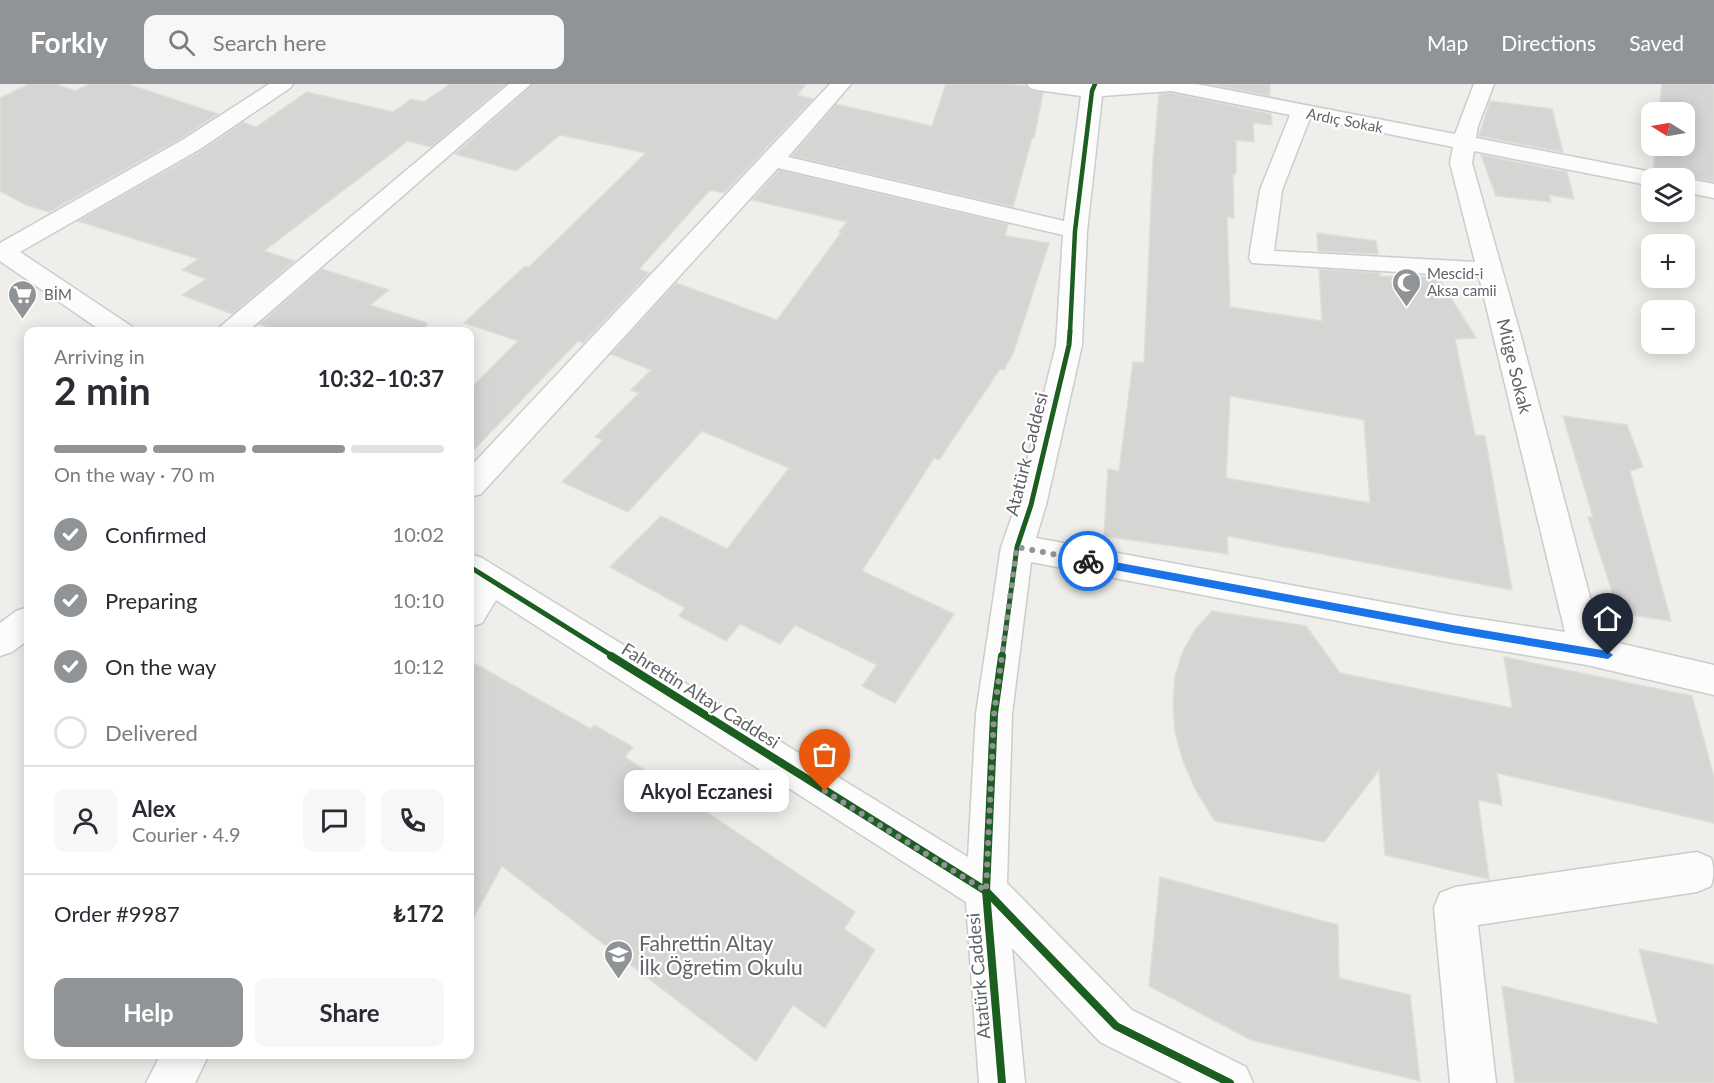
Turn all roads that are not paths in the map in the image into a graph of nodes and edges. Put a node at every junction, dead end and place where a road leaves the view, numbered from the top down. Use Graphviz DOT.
graph roads {
  1 [pos="283,84"];
  2 [pos="521,84"];
  3 [pos="841,84"];
  4 [pos="1036,84"];
  5 [pos="1484,84"];
  6 [pos="1094,87"];
  7 [pos="1302,112"];
  8 [pos="1463,143"];
  9 [pos="774,160"];
  10 [pos="1641,177"];
  11 [pos="1695,187"];
  12 [pos="1714,191"];
  13 [pos="1075,231"];
  14 [pos="1,252"];
  15 [pos="1490,270"];
  16 [pos="114,327"];
  17 [pos="236,327"];
  18 [pos="474,482"];
  19 [pos="1017,547"];
  20 [pos="480,574"];
  21 [pos="474,597"];
  22 [pos="1587,650"];
  23 [pos="1714,680"];
  24 [pos="1697,872"];
  25 [pos="986,891"];
  26 [pos="184,1059"];
  27 [pos="169,1083"];
  28 [pos="1002,1083"];
  29 [pos="1230,1083"];
  30 [pos="1473,1083"];
  1 -- 14 [label="street"];
  2 -- 17 [label="street"];
  3 -- 9 [label="street"];
  4 -- 6 [label="street, Ardıç Sokak"];
  5 -- 8 [label="street, Müge Sokak"];
  6 -- 7 [label="street, Ardıç Sokak"];
  6 -- 13 [label="street, Atatürk Caddesi"];
  7 -- 8 [label="street, Ardıç Sokak"];
  7 -- 15 [label="street"];
  8 -- 10 [label="street, Ardıç Sokak"];
  8 -- 15 [label="street, Müge Sokak"];
  9 -- 13 [label="street"];
  9 -- 18 [label="street"];
  11 -- 12 [label="street"];
  13 -- 19 [label="street, Atatürk Caddesi"];
  14 -- 16 [label="street"];
  15 -- 22 [label="street, Müge Sokak"];
  19 -- 22 [label="street"];
  19 -- 25 [label="street, Atatürk Caddesi"];
  20 -- 21 [label="street"];
  20 -- 25 [label="street, Fahrettin Altay Caddesi"];
  22 -- 23 [label="street"];
  24 -- 30 [label="street"];
  25 -- 28 [label="street, Atatürk Caddesi"];
  25 -- 29 [label="street, Fahrettin Altay Caddesi"];
  26 -- 27 [label="street"];
}
